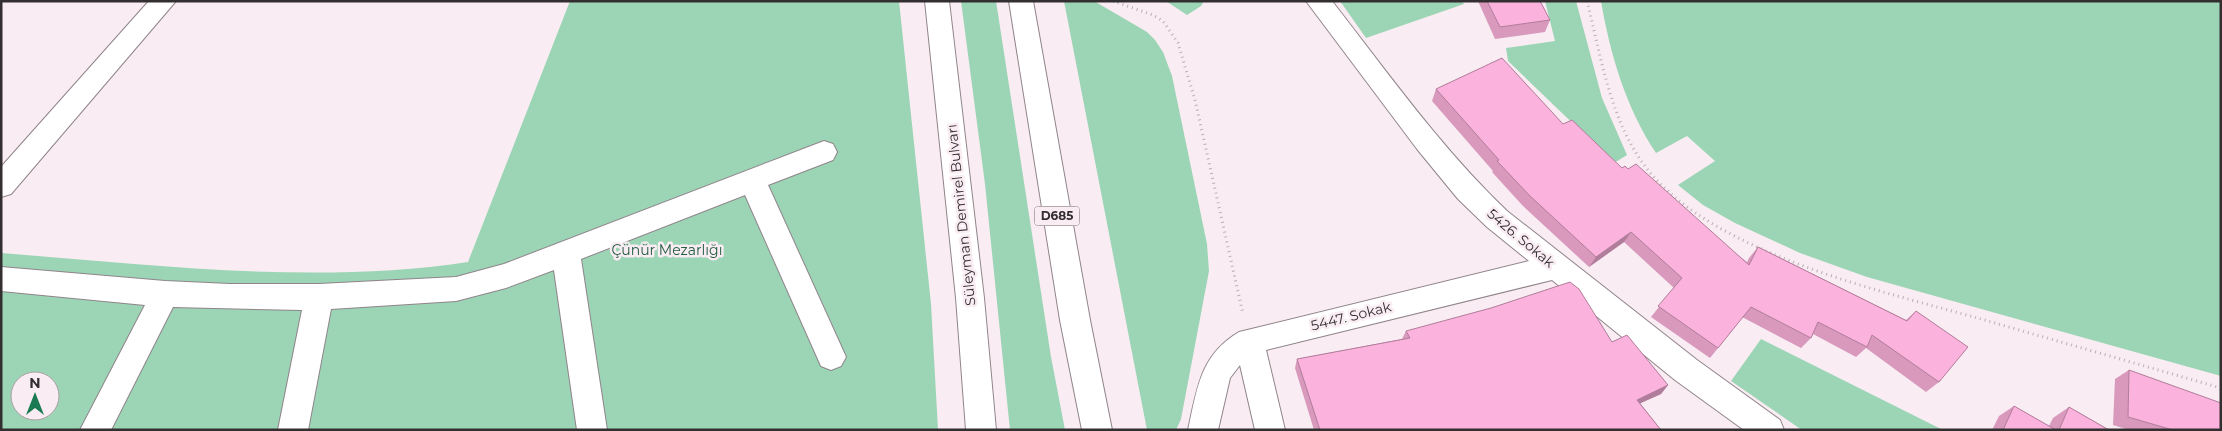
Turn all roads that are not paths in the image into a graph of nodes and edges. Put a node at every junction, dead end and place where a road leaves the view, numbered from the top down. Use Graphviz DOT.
graph roads {
  1 [pos="164,1"];
  2 [pos="937,1"];
  3 [pos="1021,1"];
  4 [pos="1318,1"];
  5 [pos="824,152"];
  6 [pos="752,180"];
  7 [pos="1,186"];
  8 [pos="566,253"];
  9 [pos="1555,267"];
  10 [pos="1,279"];
  11 [pos="165,294"];
  12 [pos="319,297"];
  13 [pos="1249,341"];
  14 [pos="831,357"];
  15 [pos="95,430"];
  16 [pos="293,430"];
  17 [pos="592,430"];
  18 [pos="981,430"];
  19 [pos="1096,430"];
  20 [pos="1203,430"];
  21 [pos="1270,430"];
  22 [pos="1769,430"];
  1 -- 7 [label="main road"];
  2 -- 18 [label="main road, Süleyman Demirel Bulvarı"];
  3 -- 19 [label="main road, D685"];
  4 -- 9 [label="main road, 5426. Sokak"];
  5 -- 6 [label="main road"];
  6 -- 8 [label="main road"];
  6 -- 14 [label="main road"];
  8 -- 12 [label="main road"];
  8 -- 17 [label="main road"];
  9 -- 13 [label="main road, 5447. Sokak"];
  9 -- 22 [label="main road, 5426. Sokak"];
  10 -- 11 [label="main road"];
  11 -- 12 [label="main road"];
  11 -- 15 [label="main road"];
  12 -- 16 [label="main road"];
  13 -- 20 [label="main road, 5447. Sokak"];
  13 -- 21 [label="main road"];
}
